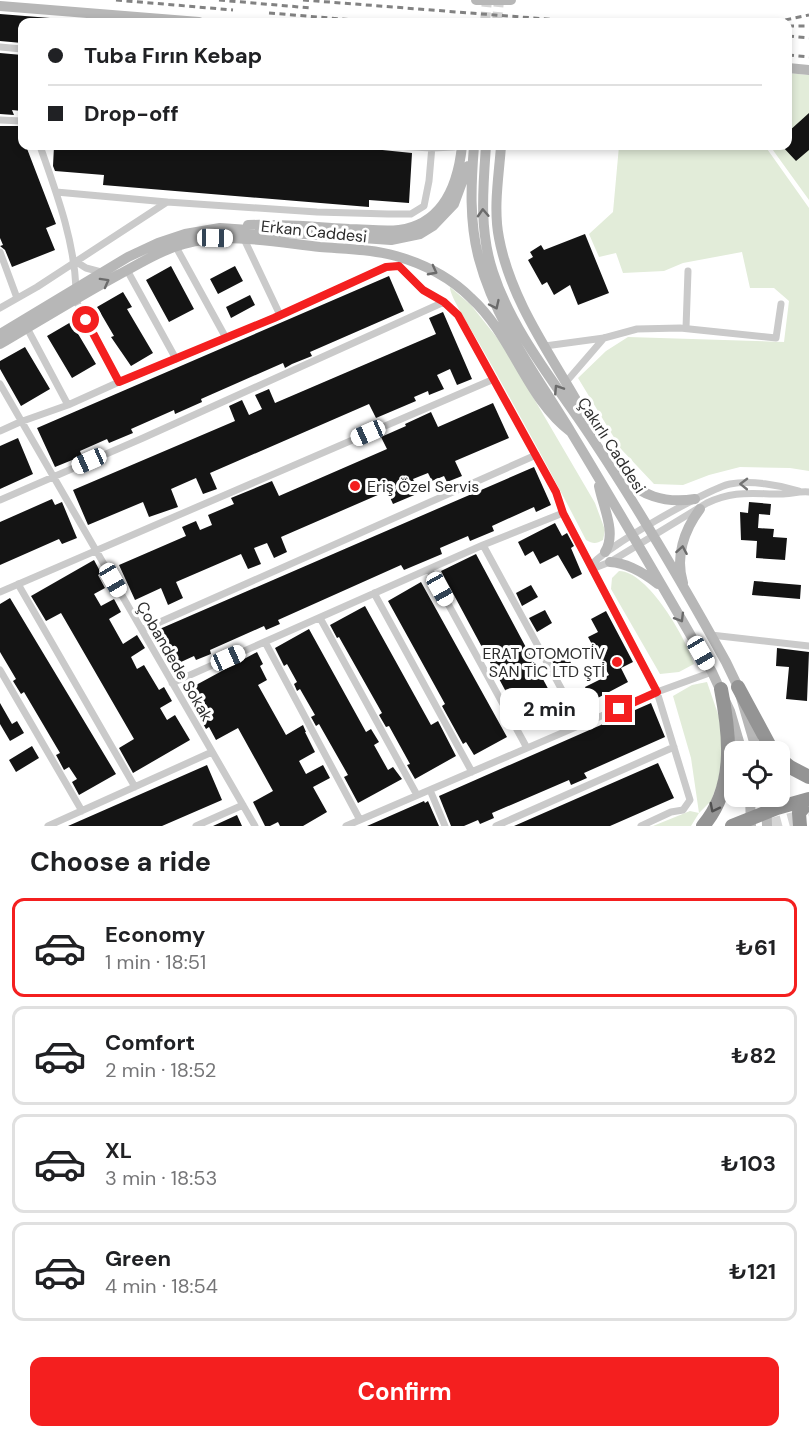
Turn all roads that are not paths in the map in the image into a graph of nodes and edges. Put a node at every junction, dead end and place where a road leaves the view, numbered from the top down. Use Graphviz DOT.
graph roads {
  1 [pos="476,0"];
  2 [pos="511,0"];
  3 [pos="0,6"];
  4 [pos="150,18"];
  5 [pos="0,47"];
  6 [pos="18,48"];
  7 [pos="792,68"];
  8 [pos="809,70"];
  9 [pos="0,120"];
  10 [pos="18,121"];
  11 [pos="41,150"];
  12 [pos="432,150"];
  13 [pos="458,150"];
  14 [pos="473,150"];
  15 [pos="474,150"];
  16 [pos="486,150"];
  17 [pos="501,150"];
  18 [pos="56,192"];
  19 [pos="167,201"];
  20 [pos="220,228"];
  21 [pos="244,239"];
  22 [pos="176,247"];
  23 [pos="0,252"];
  24 [pos="75,261"];
  25 [pos="127,270"];
  26 [pos="101,272"];
  27 [pos="688,272"];
  28 [pos="76,294"];
  29 [pos="18,298"];
  30 [pos="444,302"];
  31 [pos="781,304"];
  32 [pos="0,308"];
  33 [pos="280,315"];
  34 [pos="27,328"];
  35 [pos="686,328"];
  36 [pos="0,334"];
  37 [pos="226,338"];
  38 [pos="604,338"];
  39 [pos="0,344"];
  40 [pos="545,346"];
  41 [pos="176,359"];
  42 [pos="494,379"];
  43 [pos="119,382"];
  44 [pos="566,382"];
  45 [pos="0,384"];
  46 [pos="68,405"];
  47 [pos="20,422"];
  48 [pos="0,431"];
  49 [pos="571,432"];
  50 [pos="594,441"];
  51 [pos="536,455"];
  52 [pos="611,469"];
  53 [pos="54,477"];
  54 [pos="598,478"];
  55 [pos="805,491"];
  56 [pos="0,500"];
  57 [pos="697,504"];
  58 [pos="563,513"];
  59 [pos="646,527"];
  60 [pos="632,536"];
  61 [pos="653,538"];
  62 [pos="483,545"];
  63 [pos="638,547"];
  64 [pos="97,551"];
  65 [pos="608,557"];
  66 [pos="591,566"];
  67 [pos="429,569"];
  68 [pos="18,584"];
  69 [pos="662,587"];
  70 [pos="0,592"];
  71 [pos="374,593"];
  72 [pos="687,594"];
  73 [pos="320,618"];
  74 [pos="142,630"];
  75 [pos="711,635"];
  76 [pos="265,642"];
  77 [pos="809,646"];
  78 [pos="0,670"];
  79 [pos="712,672"];
  80 [pos="172,683"];
  81 [pos="738,687"];
  82 [pos="721,689"];
  83 [pos="657,692"];
  84 [pos="581,725"];
  85 [pos="739,741"];
  86 [pos="755,741"];
  87 [pos="767,741"];
  88 [pos="674,747"];
  89 [pos="527,748"];
  90 [pos="212,752"];
  91 [pos="790,767"];
  92 [pos="472,772"];
  93 [pos="809,777"];
  94 [pos="135,787"];
  95 [pos="430,790"];
  96 [pos="417,795"];
  97 [pos="809,800"];
  98 [pos="243,805"];
  99 [pos="750,807"];
  100 [pos="82,811"];
  101 [pos="767,819"];
  102 [pos="360,820"];
  103 [pos="751,822"];
  104 [pos="48,826"];
  105 [pos="196,826"];
  106 [pos="255,826"];
  107 [pos="346,826"];
  108 [pos="446,826"];
  109 [pos="496,826"];
  110 [pos="641,826"];
  111 [pos="703,826"];
  112 [pos="732,826"];
  113 [pos="800,826"];
  1 -- 2 [label="main road"];
  3 -- 4 [label="main road"];
  5 -- 6 [label="street"];
  7 -- 8 [label="main road"];
  9 -- 10 [label="street"];
  11 -- 18 [label="street"];
  12 -- 19 [label="street"];
  13 -- 20 [label="main road"];
  14 -- 20 [label="main road, Erkan Caddesi"];
  15 -- 49 [label="main road, Çakırlı Caddesi, one-way"];
  50 -- 16 [label="main road, Çakırlı Caddesi, one-way"];
  17 -- 40 [label="main road"];
  18 -- 19 [label="street"];
  18 -- 24 [label="street"];
  19 -- 24 [label="street"];
  20 -- 26 [label="main road, Erkan Caddesi"];
  21 -- 22 [label="main road, Erkan Caddesi"];
  21 -- 33 [label="street"];
  21 -- 49 [label="main road, Erkan Caddesi, one-way"];
  22 -- 25 [label="main road, Erkan Caddesi"];
  22 -- 37 [label="street"];
  23 -- 29 [label="street"];
  24 -- 26 [label="street"];
  24 -- 28 [label="street"];
  24 -- 29 [label="street"];
  28 -- 25 [label="main road, Erkan Caddesi, one-way"];
  25 -- 41 [label="street"];
  26 -- 28 [label="main road, Erkan Caddesi"];
  27 -- 35 [label="street"];
  28 -- 34 [label="main road, Erkan Caddesi"];
  28 -- 36 [label="main road, Erkan Caddesi"];
  28 -- 43 [label="street"];
  29 -- 32 [label="street"];
  30 -- 33 [label="street"];
  30 -- 42 [label="street"];
  30 -- 53 [label="street"];
  31 -- 35 [label="street"];
  33 -- 37 [label="street"];
  34 -- 39 [label="main road, Erkan Caddesi"];
  34 -- 46 [label="street"];
  35 -- 38 [label="street"];
  37 -- 41 [label="street"];
  38 -- 40 [label="street"];
  38 -- 44 [label="street"];
  40 -- 44 [label="main road"];
  41 -- 43 [label="street"];
  42 -- 51 [label="street"];
  42 -- 64 [label="street"];
  43 -- 46 [label="street"];
  44 -- 50 [label="main road"];
  45 -- 47 [label="street, Çobandede Sokak"];
  46 -- 47 [label="street"];
  47 -- 48 [label="street"];
  47 -- 53 [label="street, Çobandede Sokak"];
  49 -- 54 [label="main road, Çakırlı Caddesi"];
  50 -- 52 [label="main road, Çakırlı Caddesi"];
  51 -- 58 [label="street"];
  51 -- 74 [label="street"];
  52 -- 57 [label="main road"];
  52 -- 59 [label="main road, Çakırlı Caddesi"];
  53 -- 56 [label="street"];
  53 -- 64 [label="street, Çobandede Sokak"];
  54 -- 60 [label="main road, Çakırlı Caddesi"];
  54 -- 65 [label="main road"];
  55 -- 57 [label="street"];
  55 -- 57 [label="street, one-way"];
  57 -- 59 [label="street"];
  57 -- 61 [label="street"];
  72 -- 57 [label="main road, one-way"];
  58 -- 62 [label="street"];
  58 -- 66 [label="street"];
  59 -- 60 [label="street"];
  59 -- 61 [label="main road, Çakırlı Caddesi"];
  60 -- 63 [label="main road, Çakırlı Caddesi"];
  60 -- 65 [label="street"];
  61 -- 63 [label="street"];
  61 -- 72 [label="main road, Çakırlı Caddesi"];
  62 -- 67 [label="street"];
  62 -- 84 [label="street"];
  63 -- 65 [label="street"];
  63 -- 69 [label="main road, Çakırlı Caddesi"];
  64 -- 68 [label="street"];
  64 -- 74 [label="street, Çobandede Sokak"];
  65 -- 66 [label="street"];
  65 -- 69 [label="main road"];
  66 -- 83 [label="street"];
  67 -- 71 [label="street"];
  67 -- 89 [label="street"];
  68 -- 70 [label="street"];
  68 -- 94 [label="street"];
  69 -- 79 [label="main road, Çakırlı Caddesi, one-way"];
  71 -- 73 [label="street"];
  71 -- 92 [label="street"];
  72 -- 75 [label="main road, Çakırlı Caddesi"];
  73 -- 76 [label="street"];
  73 -- 96 [label="street"];
  74 -- 80 [label="street, Çobandede Sokak"];
  75 -- 77 [label="street"];
  75 -- 81 [label="main road, Çakırlı Caddesi"];
  76 -- 80 [label="street"];
  76 -- 102 [label="street"];
  78 -- 100 [label="street"];
  79 -- 82 [label="main road, Çakırlı Caddesi"];
  79 -- 83 [label="street"];
  80 -- 90 [label="street, Çobandede Sokak"];
  81 -- 86 [label="main road, Çakırlı Caddesi"];
  81 -- 87 [label="highway"];
  82 -- 85 [label="main road, Çakırlı Caddesi"];
  82 -- 111 [label="highway, one-way"];
  83 -- 84 [label="street"];
  83 -- 88 [label="street"];
  84 -- 89 [label="street"];
  88 -- 109 [label="street"];
  88 -- 110 [label="street"];
  89 -- 92 [label="street"];
  90 -- 94 [label="street"];
  90 -- 98 [label="street, Çobandede Sokak"];
  91 -- 93 [label="highway"];
  92 -- 95 [label="street"];
  94 -- 100 [label="street"];
  95 -- 96 [label="street"];
  95 -- 108 [label="street"];
  96 -- 102 [label="street"];
  97 -- 101 [label="highway"];
  97 -- 113 [label="highway"];
  98 -- 105 [label="street"];
  98 -- 106 [label="street, Çobandede Sokak"];
  99 -- 103 [label="main road"];
  100 -- 104 [label="street"];
  101 -- 103 [label="highway"];
  102 -- 107 [label="street"];
  103 -- 112 [label="highway"];
}
